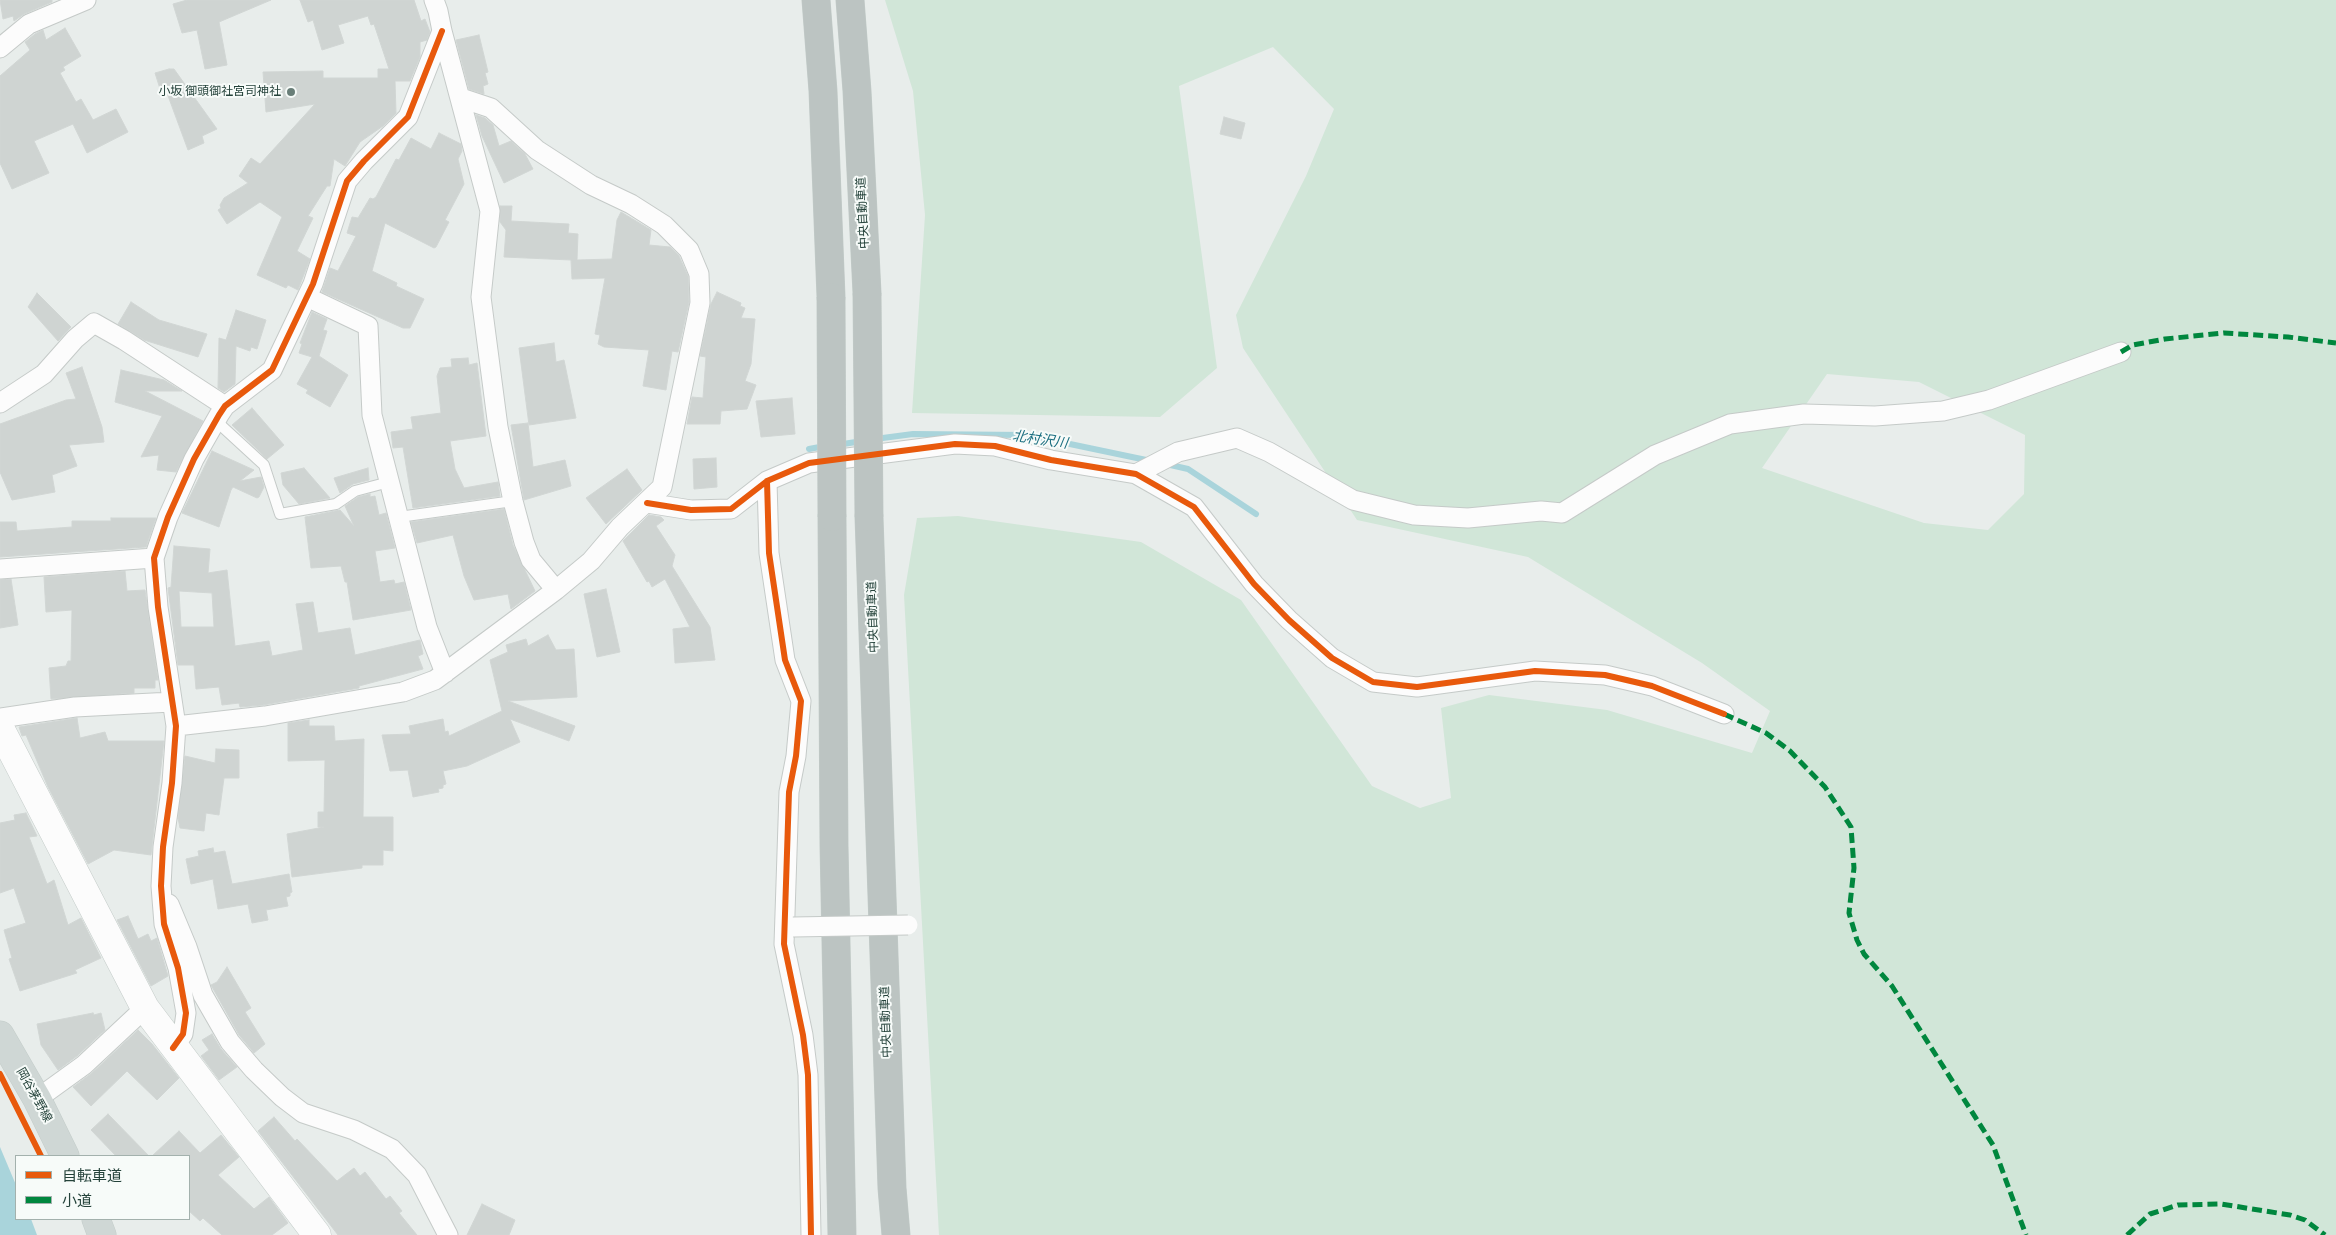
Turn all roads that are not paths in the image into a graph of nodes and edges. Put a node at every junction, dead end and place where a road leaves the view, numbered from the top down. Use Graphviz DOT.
graph roads {
  1 [pos="86,0"];
  2 [pos="434,0"];
  3 [pos="816,0"];
  4 [pos="850,0"];
  5 [pos="442,31"];
  6 [pos="0,48"];
  7 [pos="461,98"];
  8 [pos="307,297"];
  9 [pos="2121,352"];
  10 [pos="0,403"];
  11 [pos="220,413"];
  12 [pos="1136,474"];
  13 [pos="768,481"];
  14 [pos="389,482"];
  15 [pos="513,501"];
  16 [pos="647,503"];
  17 [pos="399,517"];
  18 [pos="154,558"];
  19 [pos="0,570"];
  20 [pos="556,590"];
  21 [pos="445,673"];
  22 [pos="172,702"];
  23 [pos="1724,714"];
  24 [pos="0,718"];
  25 [pos="176,726"];
  26 [pos="0,728"];
  27 [pos="161,886"];
  28 [pos="908,925"];
  29 [pos="789,928"];
  30 [pos="145,1008"];
  31 [pos="0,1035"];
  32 [pos="173,1048"];
  33 [pos="37,1099"];
  34 [pos="65,1155"];
  35 [pos="96,1220"];
  36 [pos="102,1235"];
  37 [pos="317,1235"];
  38 [pos="448,1235"];
  39 [pos="811,1235"];
  40 [pos="842,1235"];
  41 [pos="896,1235"];
  1 -- 6 [label="street"];
  2 -- 5 [label="street"];
  3 -- 40 [label="highway, bridge"];
  4 -- 41 [label="highway, 中央自動車道, bridge"];
  5 -- 7 [label="street"];
  5 -- 8 [label="street"];
  7 -- 15 [label="street"];
  7 -- 16 [label="street"];
  8 -- 11 [label="street"];
  8 -- 14 [label="street"];
  9 -- 12 [label="street"];
  10 -- 11 [label="street"];
  11 -- 14 [label="lane"];
  11 -- 18 [label="street"];
  12 -- 13 [label="street"];
  12 -- 23 [label="street"];
  13 -- 16 [label="street"];
  13 -- 29 [label="street"];
  14 -- 17 [label="street"];
  15 -- 17 [label="lane"];
  15 -- 20 [label="street"];
  16 -- 20 [label="street"];
  17 -- 21 [label="street"];
  18 -- 19 [label="street"];
  18 -- 22 [label="street"];
  20 -- 21 [label="street"];
  21 -- 25 [label="street"];
  22 -- 24 [label="street"];
  22 -- 25 [label="street"];
  25 -- 27 [label="street"];
  26 -- 30 [label="street"];
  27 -- 32 [label="street"];
  27 -- 38 [label="street"];
  28 -- 29 [label="street, bridge"];
  29 -- 39 [label="street"];
  30 -- 32 [label="street"];
  30 -- 33 [label="street"];
  31 -- 33 [label="main road, 岡谷茅野線"];
  32 -- 37 [label="street"];
  33 -- 34 [label="main road, 岡谷茅野線"];
  35 -- 36 [label="main road"];
}
